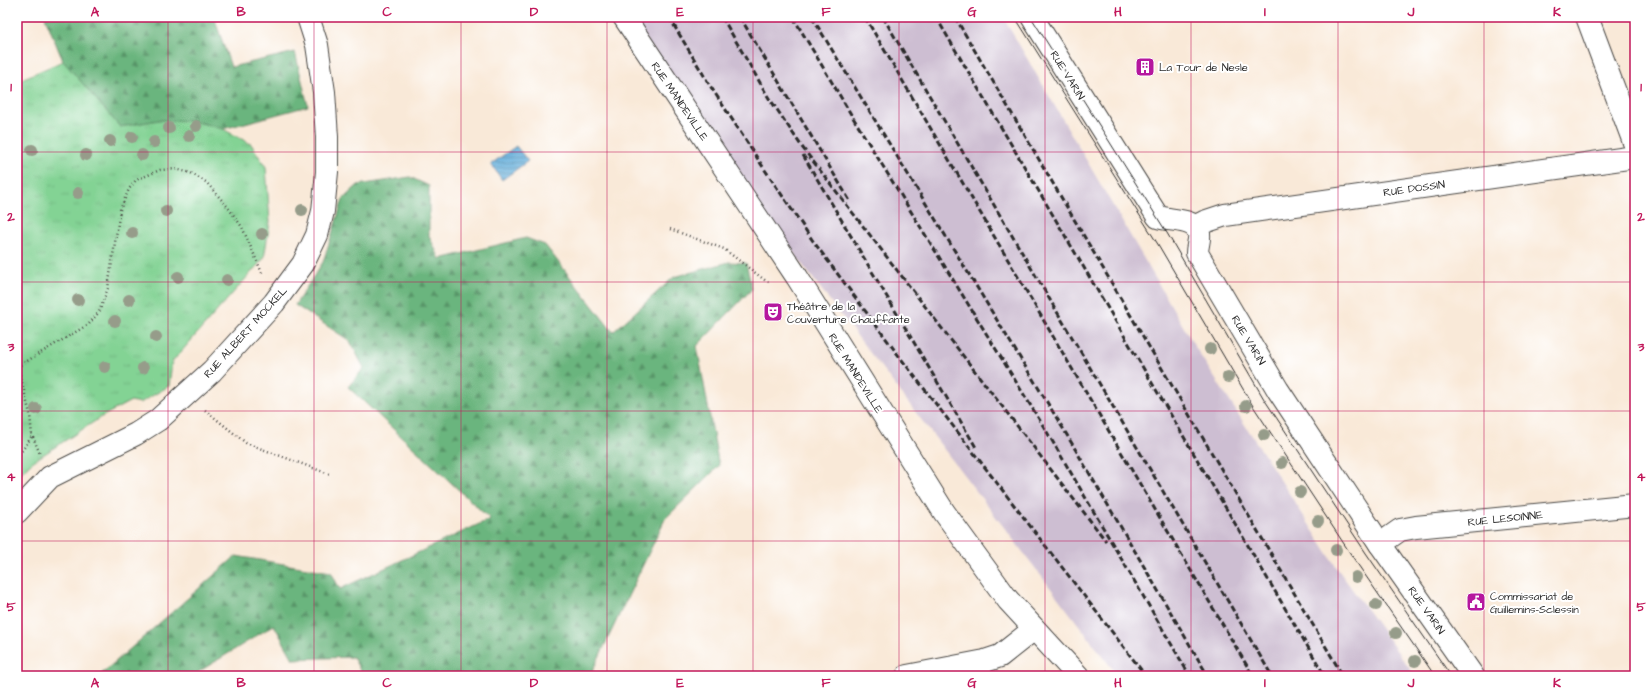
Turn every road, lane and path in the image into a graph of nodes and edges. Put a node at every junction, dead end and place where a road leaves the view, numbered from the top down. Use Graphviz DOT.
graph roads {
  1 [pos="308,17"];
  2 [pos="624,17"];
  3 [pos="1032,17"];
  4 [pos="1587,17"];
  5 [pos="1635,145"];
  6 [pos="1635,157"];
  7 [pos="1196,226"];
  8 [pos="670,229"];
  9 [pos="797,277"];
  10 [pos="274,303"];
  11 [pos="18,365"];
  12 [pos="186,395"];
  13 [pos="17,458"];
  14 [pos="329,474"];
  15 [pos="1635,505"];
  16 [pos="17,512"];
  17 [pos="1380,544"];
  18 [pos="1034,629"];
  19 [pos="907,676"];
  20 [pos="1078,676"];
  21 [pos="1473,676"];
  1 -- 10 [label="street, RUE ALBERT MOCKEL"];
  2 -- 9 [label="street, RUE MANDEVILLE"];
  3 -- 7 [label="street, RUE VARIN"];
  4 -- 5 [label="street"];
  6 -- 7 [label="street, RUE DOSSIN"];
  7 -- 17 [label="street, RUE VARIN"];
  8 -- 9 [label="path"];
  9 -- 18 [label="street, RUE MANDEVILLE"];
  10 -- 11 [label="path"];
  10 -- 12 [label="street, RUE ALBERT MOCKEL"];
  11 -- 13 [label="path"];
  12 -- 14 [label="path"];
  12 -- 16 [label="street, RUE ALBERT MOCKEL"];
  15 -- 17 [label="street, RUE LESOINNE"];
  17 -- 21 [label="street, RUE VARIN"];
  18 -- 19 [label="street"];
  18 -- 20 [label="street, RUE MANDEVILLE"];
}
